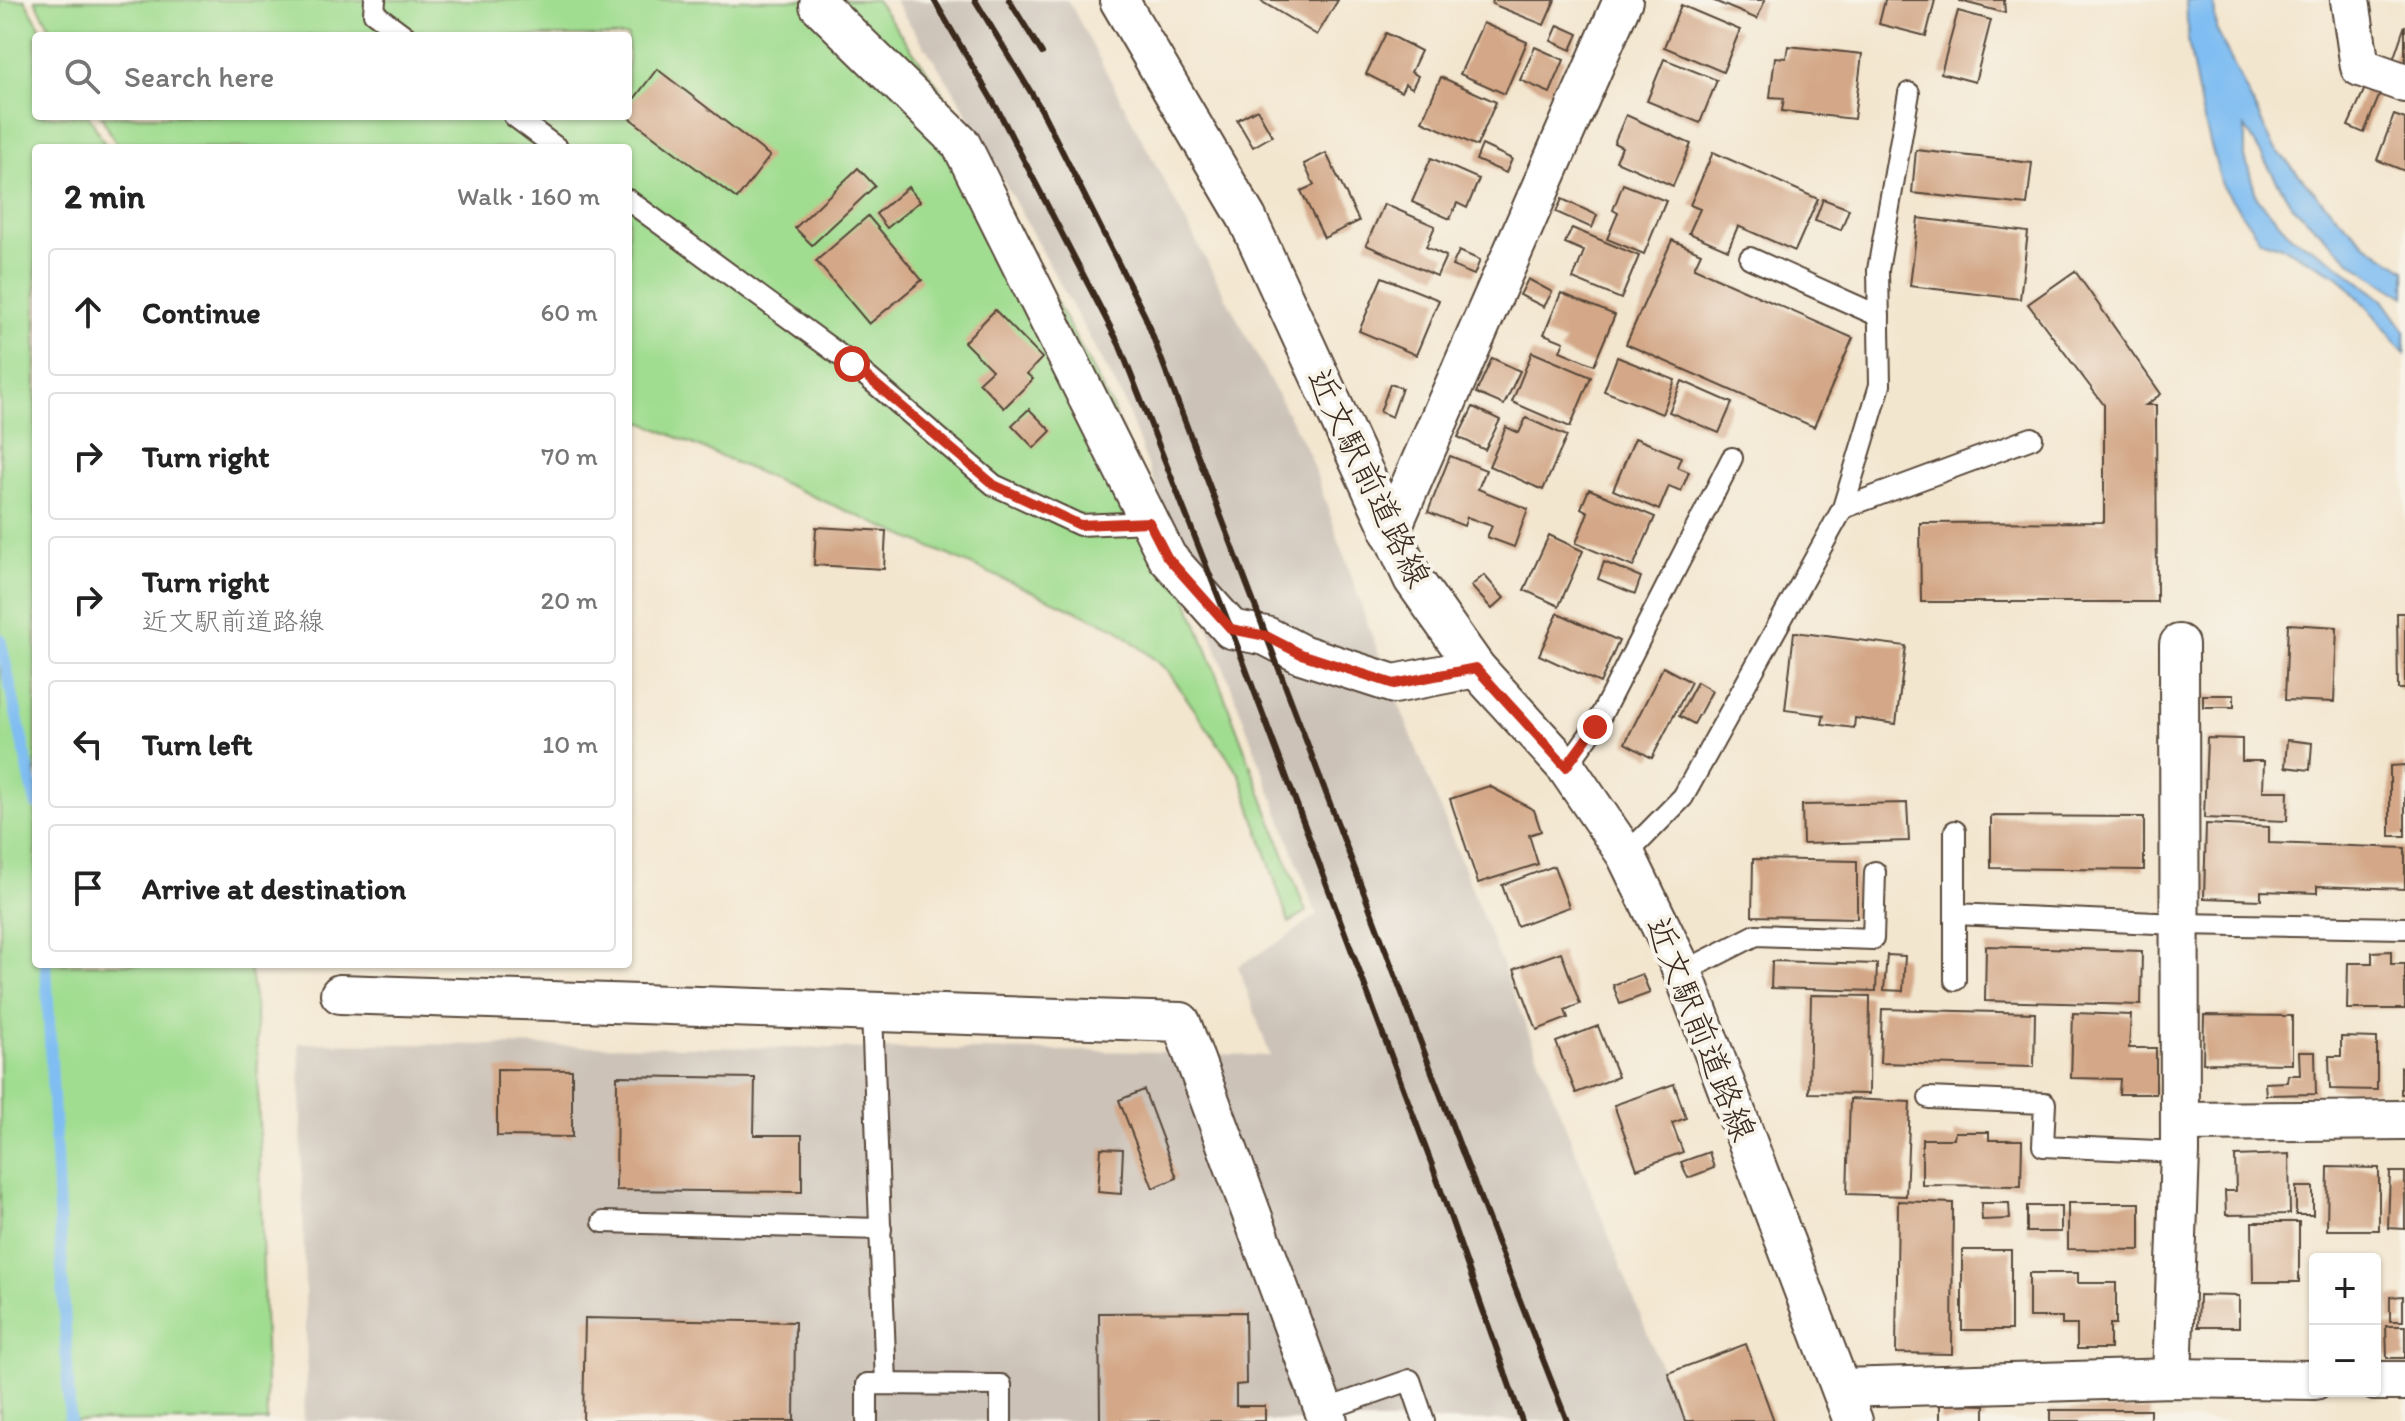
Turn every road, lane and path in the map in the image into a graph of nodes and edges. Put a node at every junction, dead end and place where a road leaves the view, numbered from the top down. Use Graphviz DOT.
graph roads {
  1 [pos="375,0"];
  2 [pos="1119,0"];
  3 [pos="1623,0"];
  4 [pos="2350,0"];
  5 [pos="819,5"];
  6 [pos="400,32"];
  7 [pos="2405,83"];
  8 [pos="1909,93"];
  9 [pos="519,120"];
  10 [pos="552,144"];
  11 [pos="632,203"];
  12 [pos="1750,258"];
  13 [pos="1879,316"];
  14 [pos="2032,438"];
  15 [pos="1732,458"];
  16 [pos="1843,508"];
  17 [pos="1149,522"];
  18 [pos="1390,532"];
  19 [pos="2179,644"];
  20 [pos="1476,668"];
  21 [pos="1566,767"];
  22 [pos="1955,831"];
  23 [pos="1626,855"];
  24 [pos="1875,872"];
  25 [pos="1955,914"];
  26 [pos="2178,924"];
  27 [pos="2405,928"];
  28 [pos="1683,972"];
  29 [pos="1955,980"];
  30 [pos="340,994"];
  31 [pos="872,1012"];
  32 [pos="1929,1098"];
  33 [pos="2405,1120"];
  34 [pos="2180,1137"];
  35 [pos="603,1222"];
  36 [pos="881,1229"];
  37 [pos="2172,1378"];
  38 [pos="2309,1380"];
  39 [pos="2381,1381"];
  40 [pos="2405,1381"];
  41 [pos="886,1384"];
  42 [pos="1847,1405"];
  43 [pos="1326,1415"];
  44 [pos="867,1421"];
  45 [pos="1001,1421"];
  46 [pos="1424,1421"];
  1 -- 6 [label="lane"];
  2 -- 18 [label="street, 近文駅前道路線"];
  3 -- 18 [label="street"];
  4 -- 7 [label="street"];
  5 -- 17 [label="street"];
  8 -- 13 [label="lane"];
  9 -- 10 [label="lane"];
  11 -- 17 [label="lane"];
  12 -- 13 [label="lane"];
  13 -- 16 [label="lane"];
  14 -- 16 [label="lane"];
  15 -- 21 [label="lane"];
  16 -- 23 [label="lane"];
  17 -- 20 [label="street"];
  18 -- 20 [label="street, 近文駅前道路線"];
  19 -- 26 [label="street"];
  20 -- 21 [label="street, 近文駅前道路線"];
  21 -- 23 [label="street, 近文駅前道路線"];
  22 -- 25 [label="lane"];
  23 -- 28 [label="street, 近文駅前道路線"];
  24 -- 28 [label="lane"];
  25 -- 26 [label="lane"];
  25 -- 29 [label="lane"];
  26 -- 27 [label="lane"];
  26 -- 34 [label="street"];
  28 -- 42 [label="street, 近文駅前道路線"];
  30 -- 31 [label="street"];
  31 -- 36 [label="lane"];
  31 -- 43 [label="street"];
  32 -- 34 [label="lane"];
  33 -- 34 [label="street"];
  34 -- 37 [label="street"];
  35 -- 36 [label="lane"];
  36 -- 41 [label="lane"];
  37 -- 38 [label="street"];
  37 -- 42 [label="street"];
  39 -- 40 [label="street"];
  41 -- 44 [label="lane"];
  41 -- 45 [label="lane"];
  43 -- 46 [label="lane"];
}
